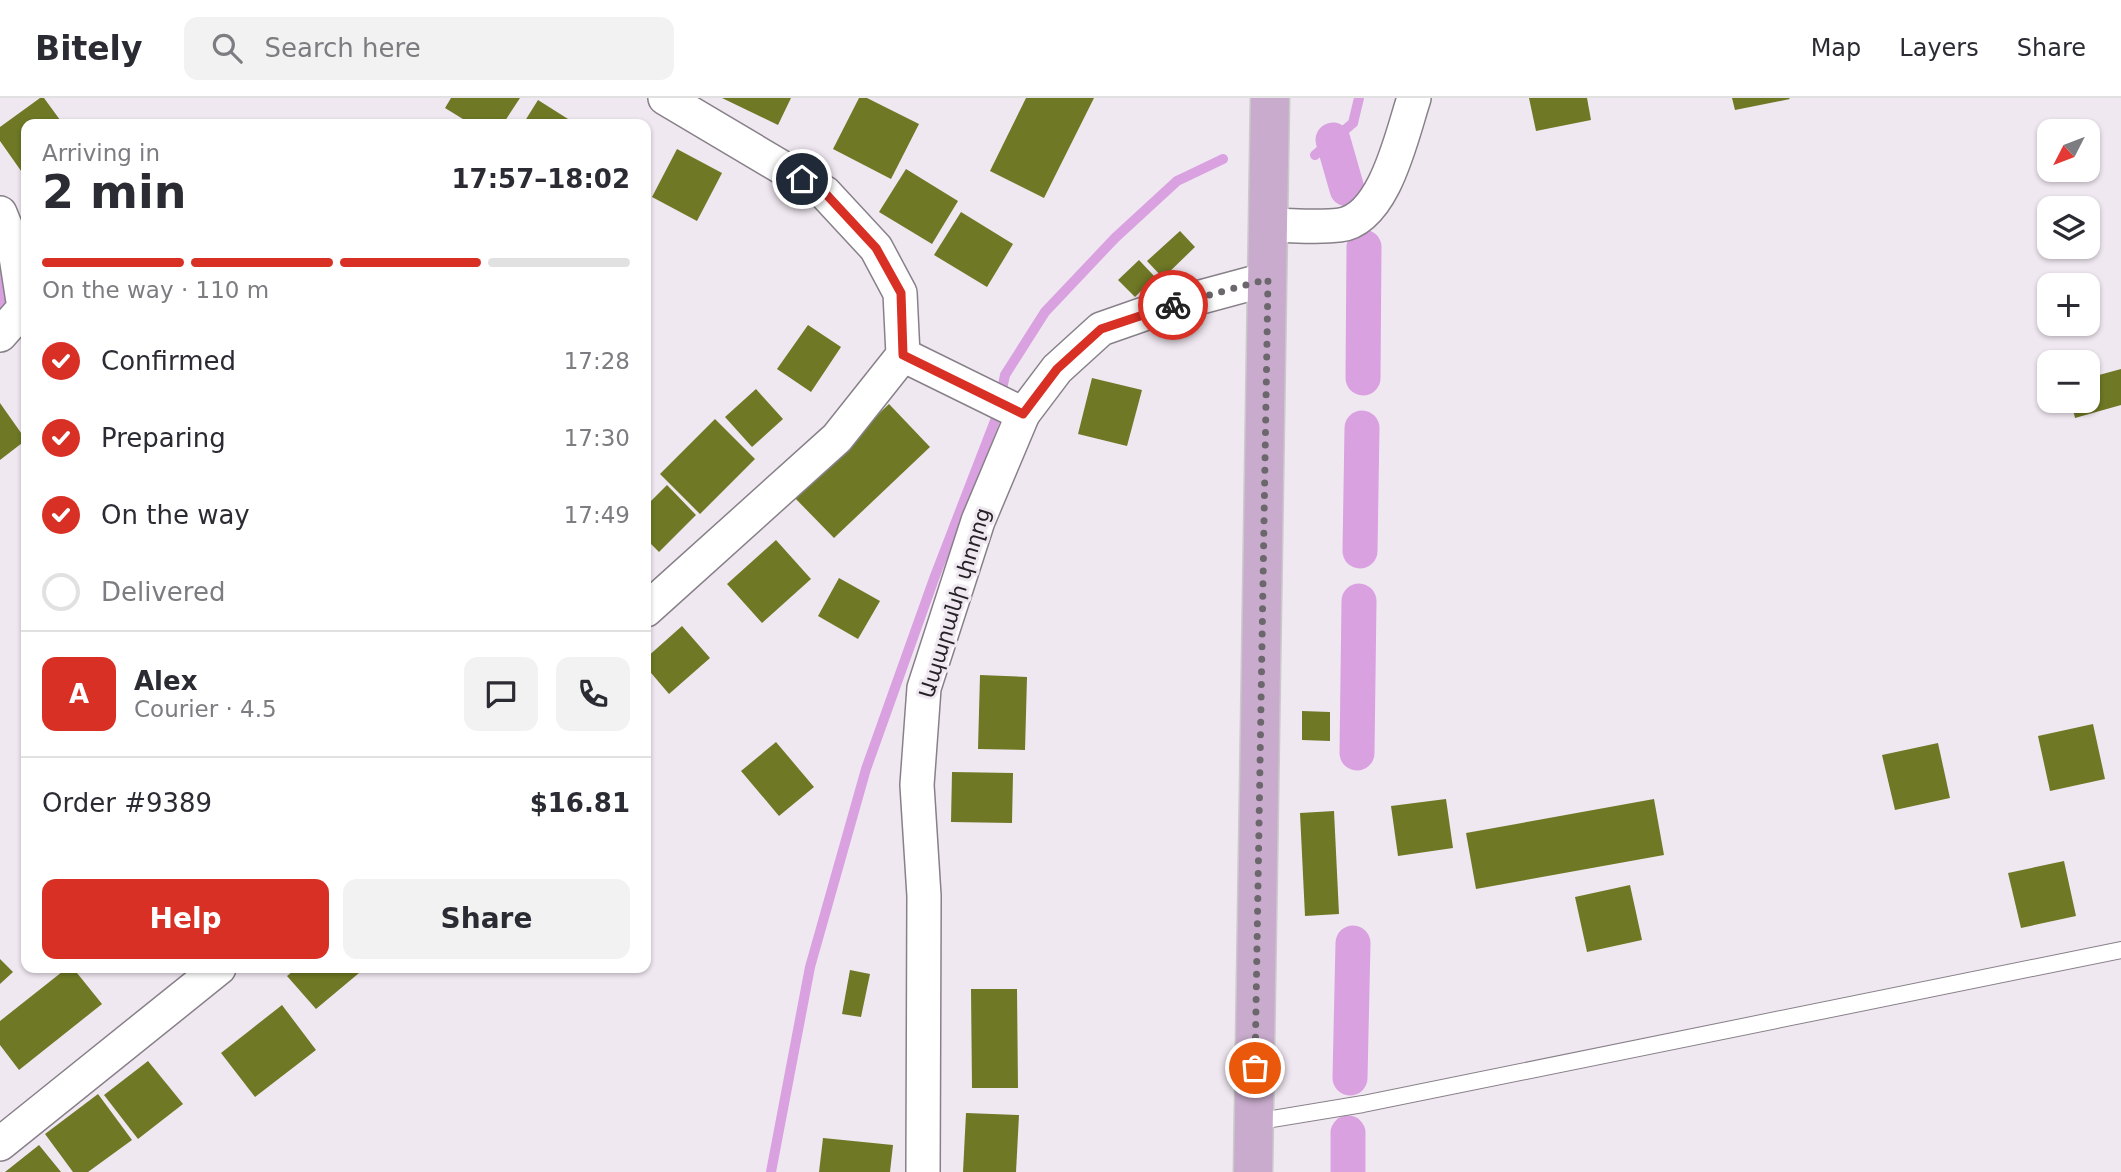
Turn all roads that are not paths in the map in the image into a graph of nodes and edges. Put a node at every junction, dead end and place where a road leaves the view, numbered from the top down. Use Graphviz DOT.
graph roads {
  1 [pos="665,98"];
  2 [pos="1269,98"];
  3 [pos="1414,98"];
  4 [pos="0,212"];
  5 [pos="1269,225"];
  6 [pos="1268,279"];
  7 [pos="21,289"];
  8 [pos="21,311"];
  9 [pos="0,335"];
  10 [pos="903,355"];
  11 [pos="1023,414"];
  12 [pos="651,605"];
  13 [pos="2121,950"];
  14 [pos="213,973"];
  15 [pos="1254,1122"];
  16 [pos="0,1144"];
  17 [pos="923,1172"];
  18 [pos="1253,1172"];
  1 -- 10 [label="street"];
  2 -- 5 [label="main road"];
  3 -- 5 [label="street"];
  4 -- 7 [label="street"];
  5 -- 6 [label="main road"];
  6 -- 11 [label="street, Ապարանի փողոց"];
  6 -- 15 [label="main road"];
  8 -- 9 [label="street"];
  10 -- 11 [label="street"];
  10 -- 12 [label="street"];
  11 -- 17 [label="street, Ապարանի փողոց"];
  13 -- 15 [label="lane"];
  14 -- 16 [label="street"];
  15 -- 18 [label="main road"];
}
